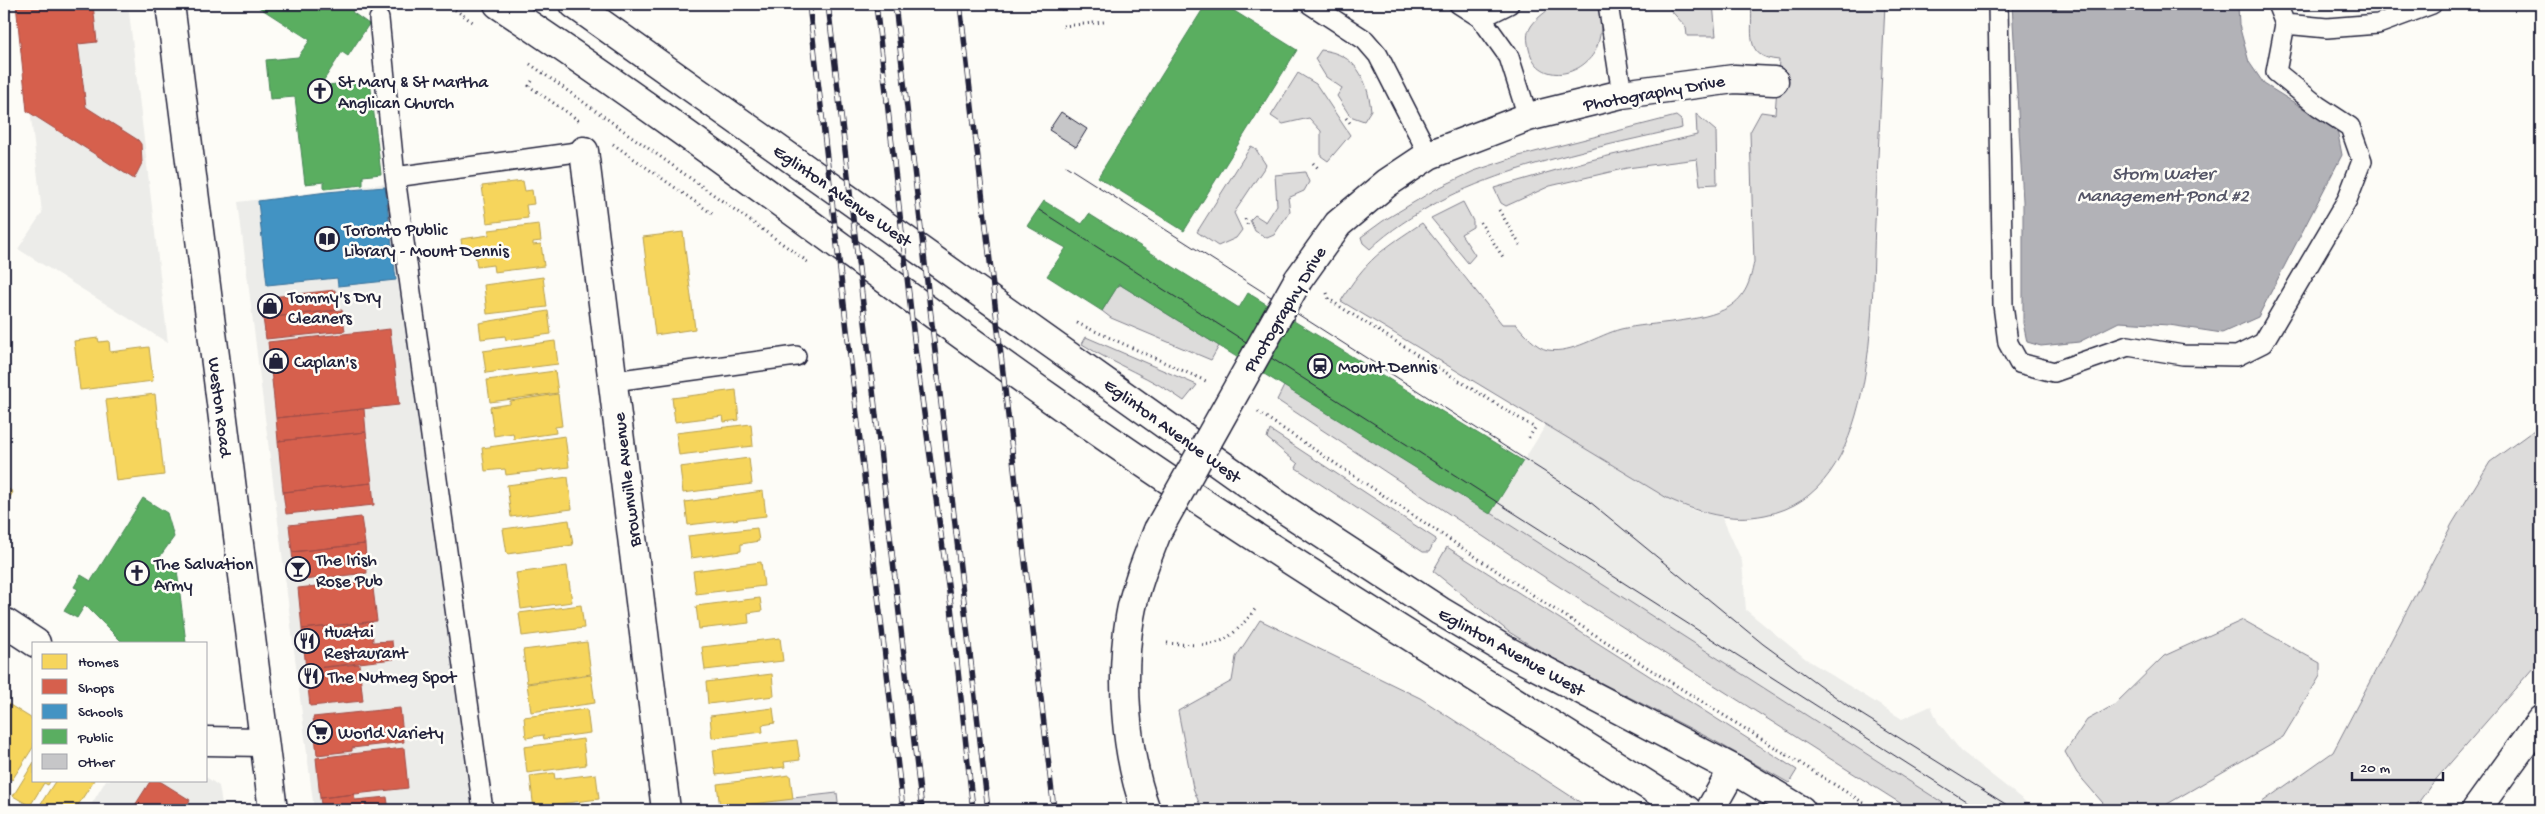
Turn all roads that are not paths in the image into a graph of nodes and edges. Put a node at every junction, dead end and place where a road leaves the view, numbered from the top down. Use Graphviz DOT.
graph roads {
  1 [pos="170,4"];
  2 [pos="498,4"];
  3 [pos="574,4"];
  4 [pos="1310,4"];
  5 [pos="1459,4"];
  6 [pos="1509,4"];
  7 [pos="1608,4"];
  8 [pos="1998,4"];
  9 [pos="2276,4"];
  10 [pos="2432,4"];
  11 [pos="1481,18"];
  12 [pos="379,19"];
  13 [pos="2285,24"];
  14 [pos="1774,81"];
  15 [pos="1622,94"];
  16 [pos="1528,117"];
  17 [pos="592,139"];
  18 [pos="1429,155"];
  19 [pos="395,177"];
  20 [pos="796,356"];
  21 [pos="614,381"];
  22 [pos="4,622"];
  23 [pos="34,642"];
  24 [pos="2541,720"];
  25 [pos="208,741"];
  26 [pos="263,742"];
  27 [pos="1733,768"];
  28 [pos="273,810"];
  29 [pos="483,810"];
  30 [pos="666,810"];
  31 [pos="1146,810"];
  32 [pos="1687,810"];
  33 [pos="1710,810"];
  34 [pos="1801,810"];
  35 [pos="2476,810"];
  1 -- 26 [label="main road, Weston Road"];
  2 -- 32 [label="main road"];
  3 -- 27 [label="main road, Eglinton Avenue West"];
  4 -- 18 [label="lane"];
  5 -- 11 [label="lane"];
  6 -- 11 [label="lane"];
  7 -- 15 [label="lane"];
  8 -- 13 [label="lane"];
  9 -- 13 [label="lane"];
  10 -- 13 [label="lane"];
  11 -- 16 [label="lane"];
  12 -- 19 [label="lane"];
  14 -- 15 [label="main road, Photography Drive"];
  15 -- 16 [label="main road, Photography Drive"];
  16 -- 18 [label="main road, Photography Drive"];
  17 -- 19 [label="lane"];
  17 -- 21 [label="main road, Brownville Avenue"];
  18 -- 31 [label="main road, Photography Drive, bridge"];
  19 -- 29 [label="lane"];
  20 -- 21 [label="lane"];
  21 -- 30 [label="main road, Brownville Avenue"];
  22 -- 23 [label="main road"];
  24 -- 35 [label="main road"];
  25 -- 26 [label="main road"];
  26 -- 28 [label="main road, Weston Road"];
  27 -- 33 [label="main road"];
  27 -- 34 [label="main road, Eglinton Avenue West"];
}
